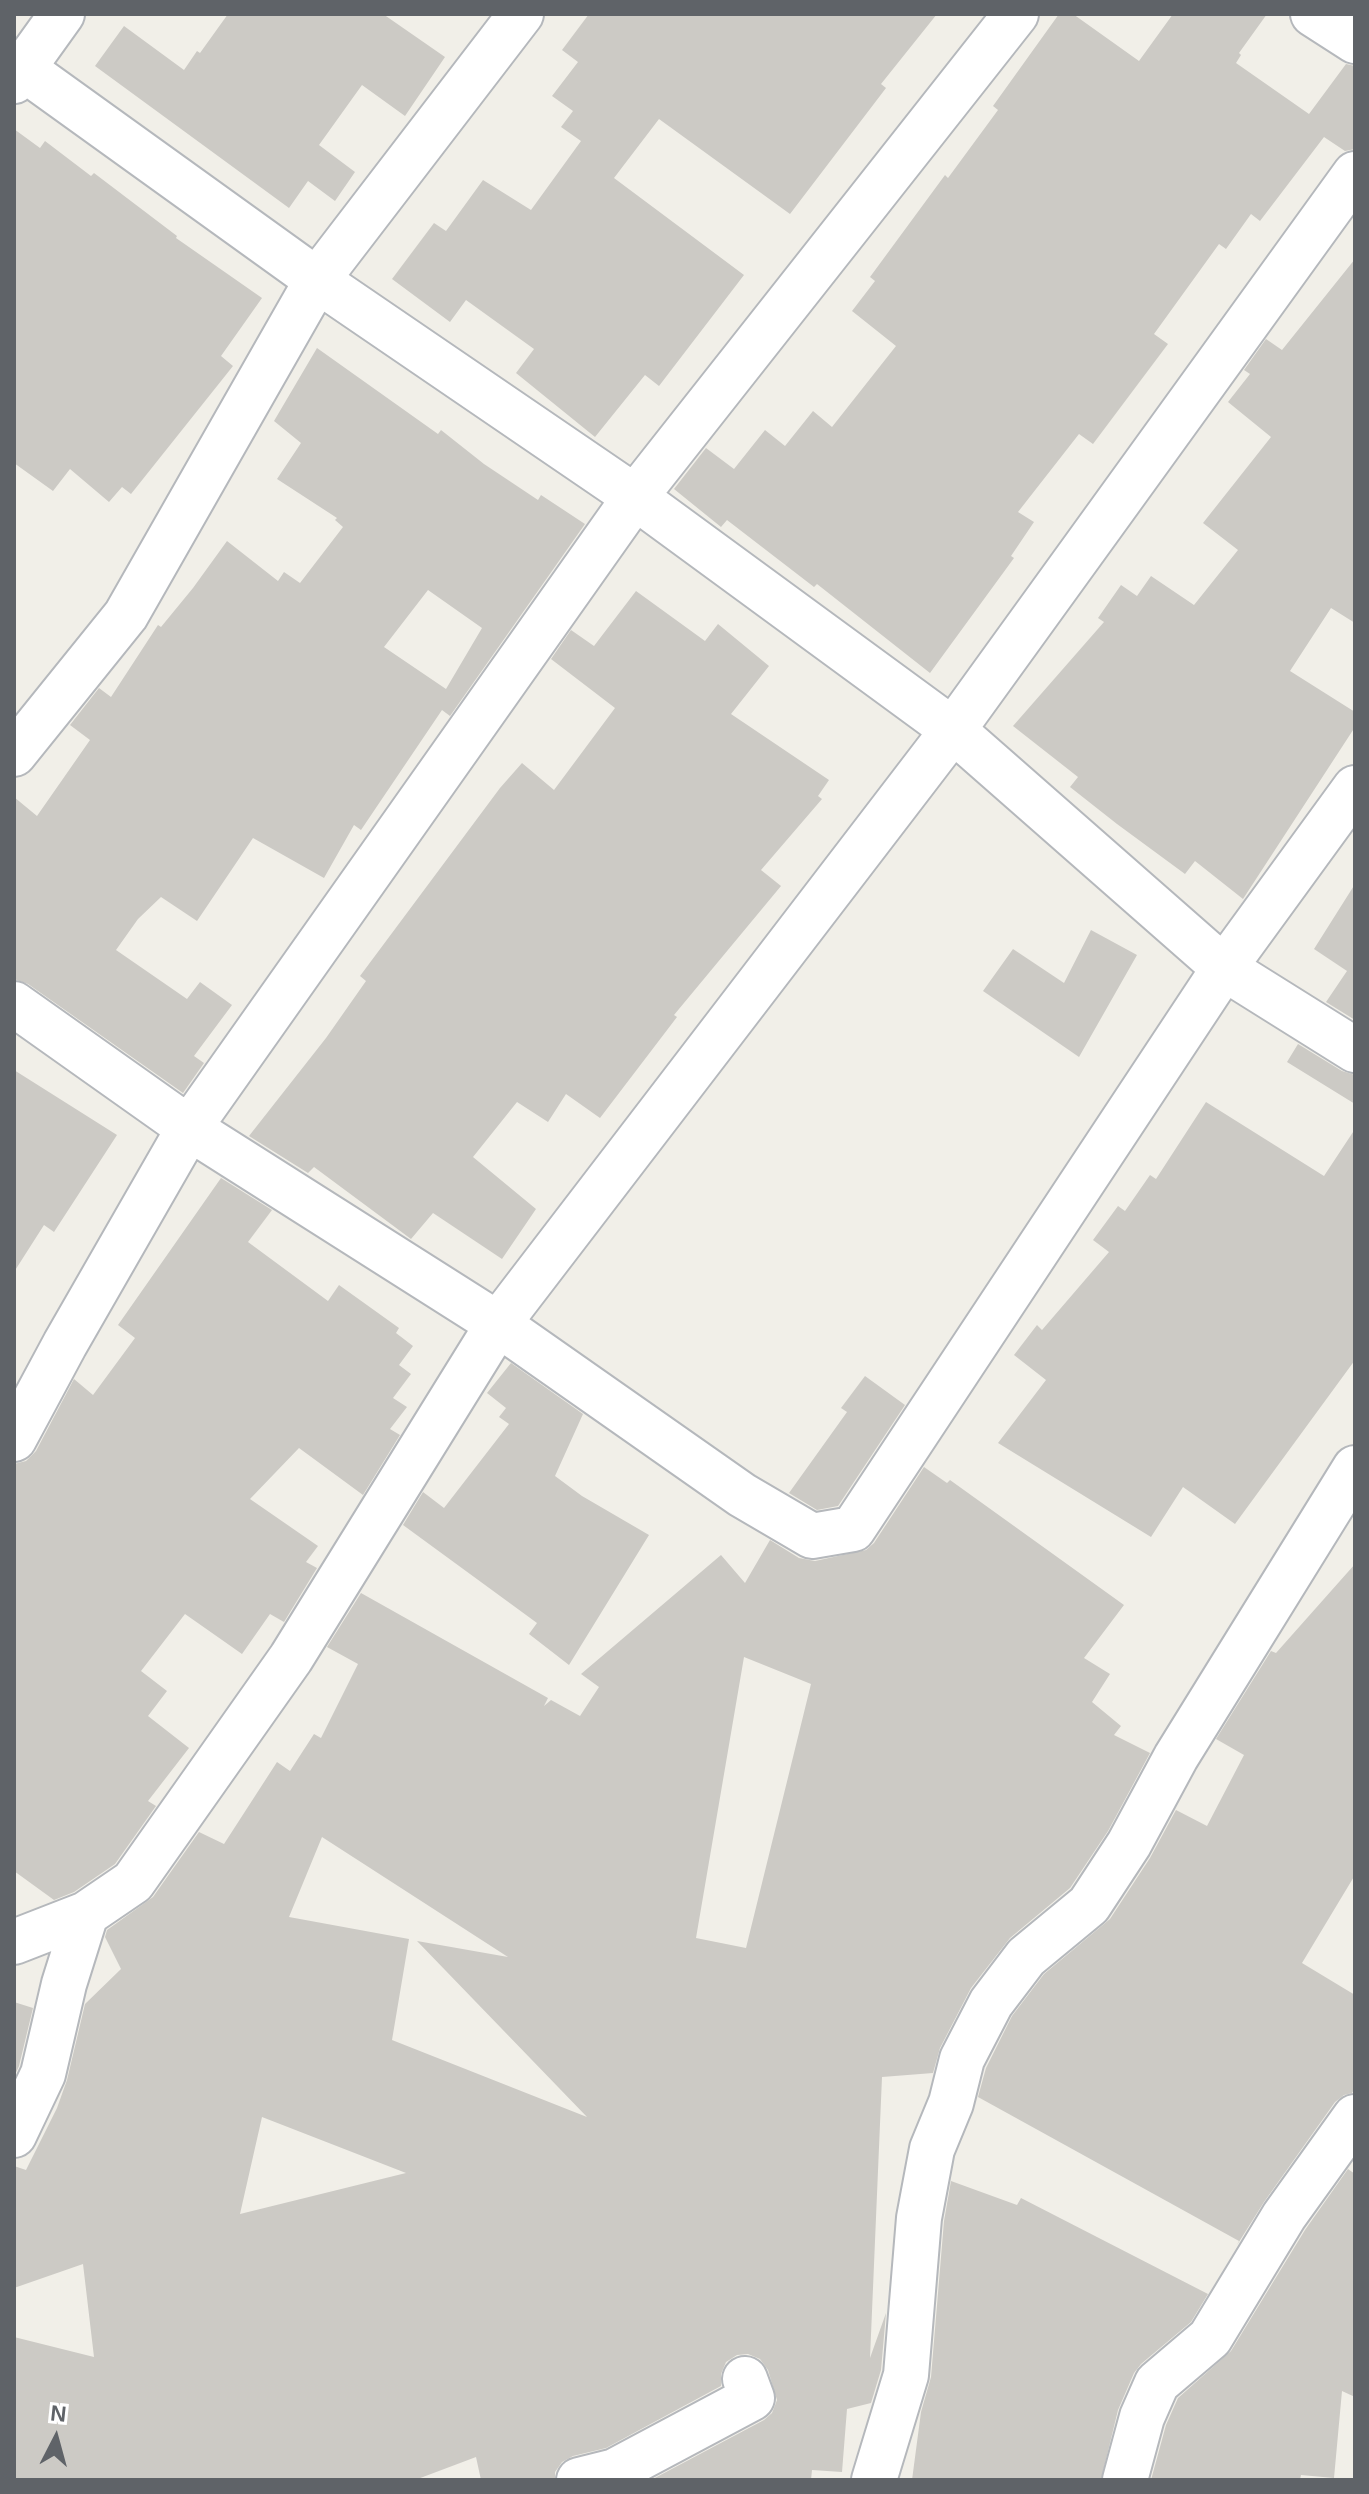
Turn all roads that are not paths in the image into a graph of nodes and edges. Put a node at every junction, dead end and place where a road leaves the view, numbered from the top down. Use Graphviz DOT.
graph roads {
  1 [pos="62,14"];
  2 [pos="521,14"];
  3 [pos="1016,14"];
  4 [pos="1313,14"];
  5 [pos="1355,41"];
  6 [pos="17,70"];
  7 [pos="1355,174"];
  8 [pos="317,280"];
  9 [pos="635,497"];
  10 [pos="953,730"];
  11 [pos="14,754"];
  12 [pos="1355,788"];
  13 [pos="1224,968"];
  14 [pos="14,1004"];
  15 [pos="1355,1050"];
  16 [pos="189,1128"];
  17 [pos="498,1324"];
  18 [pos="14,1439"];
  19 [pos="1355,1468"];
  20 [pos="86,1914"];
  21 [pos="14,1942"];
  22 [pos="1355,2117"];
  23 [pos="14,2135"];
  24 [pos="745,2379"];
  25 [pos="579,2480"];
  26 [pos="874,2480"];
  27 [pos="1125,2480"];
  1 -- 6 [label="street"];
  2 -- 8 [label="street"];
  3 -- 9 [label="street"];
  4 -- 5 [label="street"];
  6 -- 8 [label="street"];
  7 -- 10 [label="street"];
  8 -- 9 [label="street"];
  8 -- 11 [label="street"];
  9 -- 10 [label="street"];
  9 -- 16 [label="street"];
  10 -- 13 [label="street"];
  10 -- 17 [label="street"];
  12 -- 13 [label="street"];
  13 -- 15 [label="street"];
  13 -- 17 [label="street"];
  14 -- 16 [label="street"];
  16 -- 17 [label="street"];
  16 -- 18 [label="street"];
  17 -- 20 [label="street"];
  19 -- 26 [label="street"];
  20 -- 21 [label="street"];
  20 -- 23 [label="street"];
  22 -- 27 [label="street"];
  24 -- 25 [label="street"];
}
